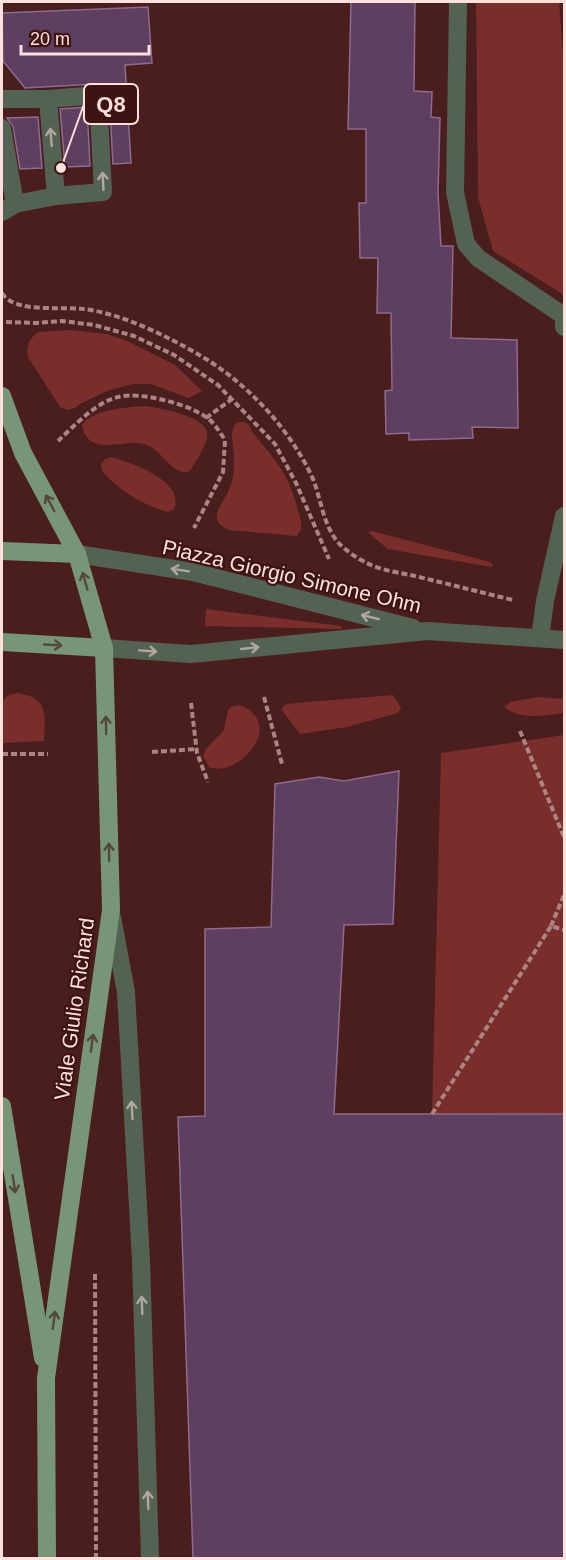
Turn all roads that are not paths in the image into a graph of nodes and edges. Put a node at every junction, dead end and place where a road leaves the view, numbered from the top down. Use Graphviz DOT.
graph roads {
  1 [pos="458,2"];
  2 [pos="2,99"];
  3 [pos="48,99"];
  4 [pos="2,128"];
  5 [pos="56,196"];
  6 [pos="8,208"];
  7 [pos="564,327"];
  8 [pos="2,396"];
  9 [pos="564,516"];
  10 [pos="2,551"];
  11 [pos="77,554"];
  12 [pos="426,631"];
  13 [pos="540,638"];
  14 [pos="564,640"];
  15 [pos="2,642"];
  16 [pos="104,648"];
  17 [pos="111,910"];
  18 [pos="2,1106"];
  19 [pos="46,1378"];
  20 [pos="47,1558"];
  21 [pos="150,1558"];
  1 -- 7 [label="street"];
  2 -- 3 [label="street"];
  5 -- 3 [label="street, one-way"];
  5 -- 3 [label="street, one-way"];
  4 -- 6 [label="street"];
  5 -- 6 [label="street"];
  11 -- 8 [label="main road, one-way"];
  9 -- 13 [label="street"];
  10 -- 11 [label="main road, Piazza Giorgio Simone Ohm"];
  12 -- 11 [label="street, Piazza Giorgio Simone Ohm, one-way"];
  16 -- 11 [label="main road, one-way"];
  12 -- 13 [label="street"];
  16 -- 12 [label="street, Piazza Giorgio Simone Ohm, one-way"];
  13 -- 14 [label="street"];
  15 -- 16 [label="main road, Piazza Giorgio Simone Ohm, one-way"];
  17 -- 16 [label="main road, one-way"];
  19 -- 17 [label="main road, Viale Giulio Richard, one-way"];
  21 -- 17 [label="street, Viale Giulio Richard, one-way"];
  18 -- 19 [label="main road, one-way"];
  19 -- 20 [label="main road"];
}
